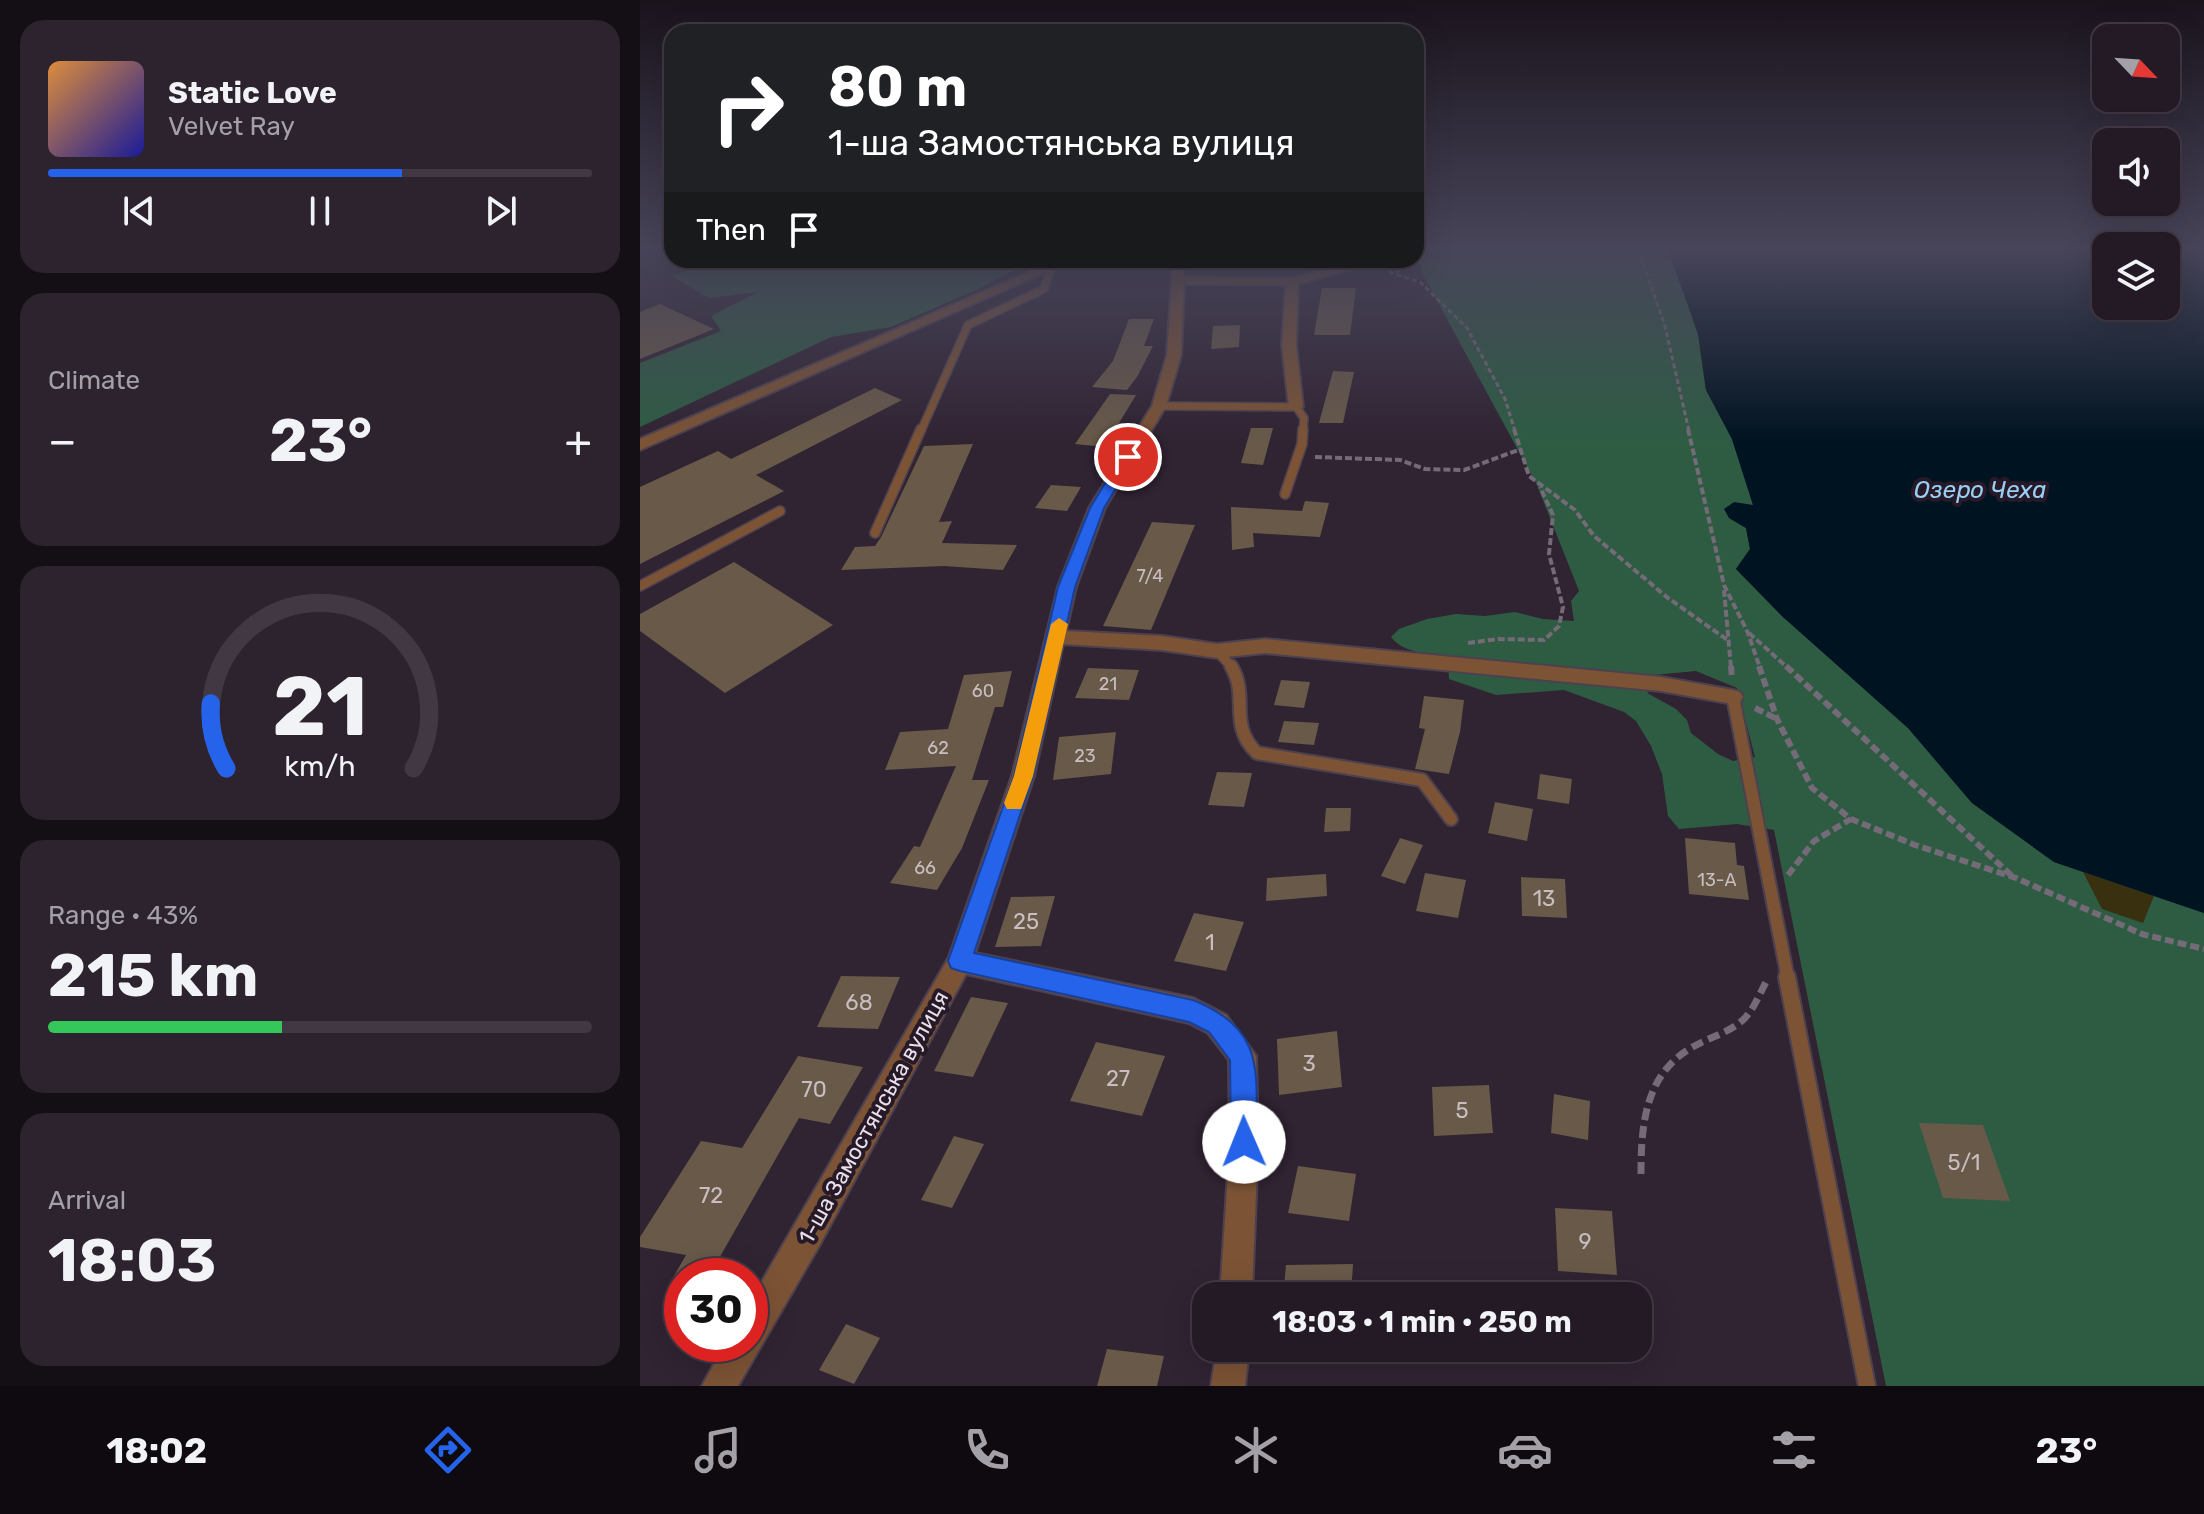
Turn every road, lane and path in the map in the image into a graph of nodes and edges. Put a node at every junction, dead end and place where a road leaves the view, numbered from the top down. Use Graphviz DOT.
graph roads {
  1 [pos="945,314"];
  2 [pos="992,314"];
  3 [pos="1175,314"];
  4 [pos="1290,314"];
  5 [pos="1452,314"];
  6 [pos="1661,314"];
  7 [pos="1159,406"];
  8 [pos="1296,407"];
  9 [pos="640,445"];
  10 [pos="1521,449"];
  11 [pos="1298,456"];
  12 [pos="1540,486"];
  13 [pos="1285,494"];
  14 [pos="780,511"];
  15 [pos="875,533"];
  16 [pos="1724,585"];
  17 [pos="640,586"];
  18 [pos="1748,633"];
  19 [pos="1057,637"];
  20 [pos="1729,641"];
  21 [pos="1217,651"];
  22 [pos="1430,661"];
  23 [pos="1733,697"];
  24 [pos="1451,819"];
  25 [pos="1851,819"];
  26 [pos="2016,878"];
  27 [pos="1773,905"];
  28 [pos="2204,949"];
  29 [pos="960,961"];
  30 [pos="1748,1015"];
  31 [pos="1641,1174"];
  32 [pos="1237,1282"];
  33 [pos="768,1303"];
  34 [pos="733,1362"];
  35 [pos="1231,1362"];
  36 [pos="719,1386"];
  37 [pos="1228,1386"];
  38 [pos="1867,1386"];
  1 -- 9 [label="street"];
  2 -- 15 [label="lane"];
  3 -- 7 [label="street, 1-ша Замостянська вулиця"];
  4 -- 8 [label="street"];
  5 -- 10 [label="path"];
  6 -- 16 [label="path"];
  7 -- 8 [label="lane"];
  7 -- 19 [label="street, 1-ша Замостянська вулиця"];
  8 -- 11 [label="lane"];
  10 -- 11 [label="path"];
  10 -- 12 [label="path"];
  11 -- 13 [label="lane"];
  12 -- 20 [label="path"];
  12 -- 22 [label="path"];
  14 -- 17 [label="lane"];
  16 -- 18 [label="path"];
  16 -- 20 [label="path"];
  18 -- 25 [label="path"];
  18 -- 26 [label="path"];
  19 -- 21 [label="street"];
  19 -- 29 [label="street, 1-ша Замостянська вулиця"];
  20 -- 23 [label="path"];
  21 -- 22 [label="street"];
  21 -- 24 [label="lane"];
  22 -- 23 [label="street"];
  23 -- 27 [label="lane"];
  25 -- 26 [label="path"];
  25 -- 27 [label="path"];
  26 -- 28 [label="path"];
  27 -- 38 [label="lane"];
  29 -- 32 [label="street"];
  29 -- 33 [label="street, 1-ша Замостянська вулиця"];
  30 -- 31 [label="path"];
  34 -- 36 [label="street"];
  35 -- 37 [label="street"];
}
